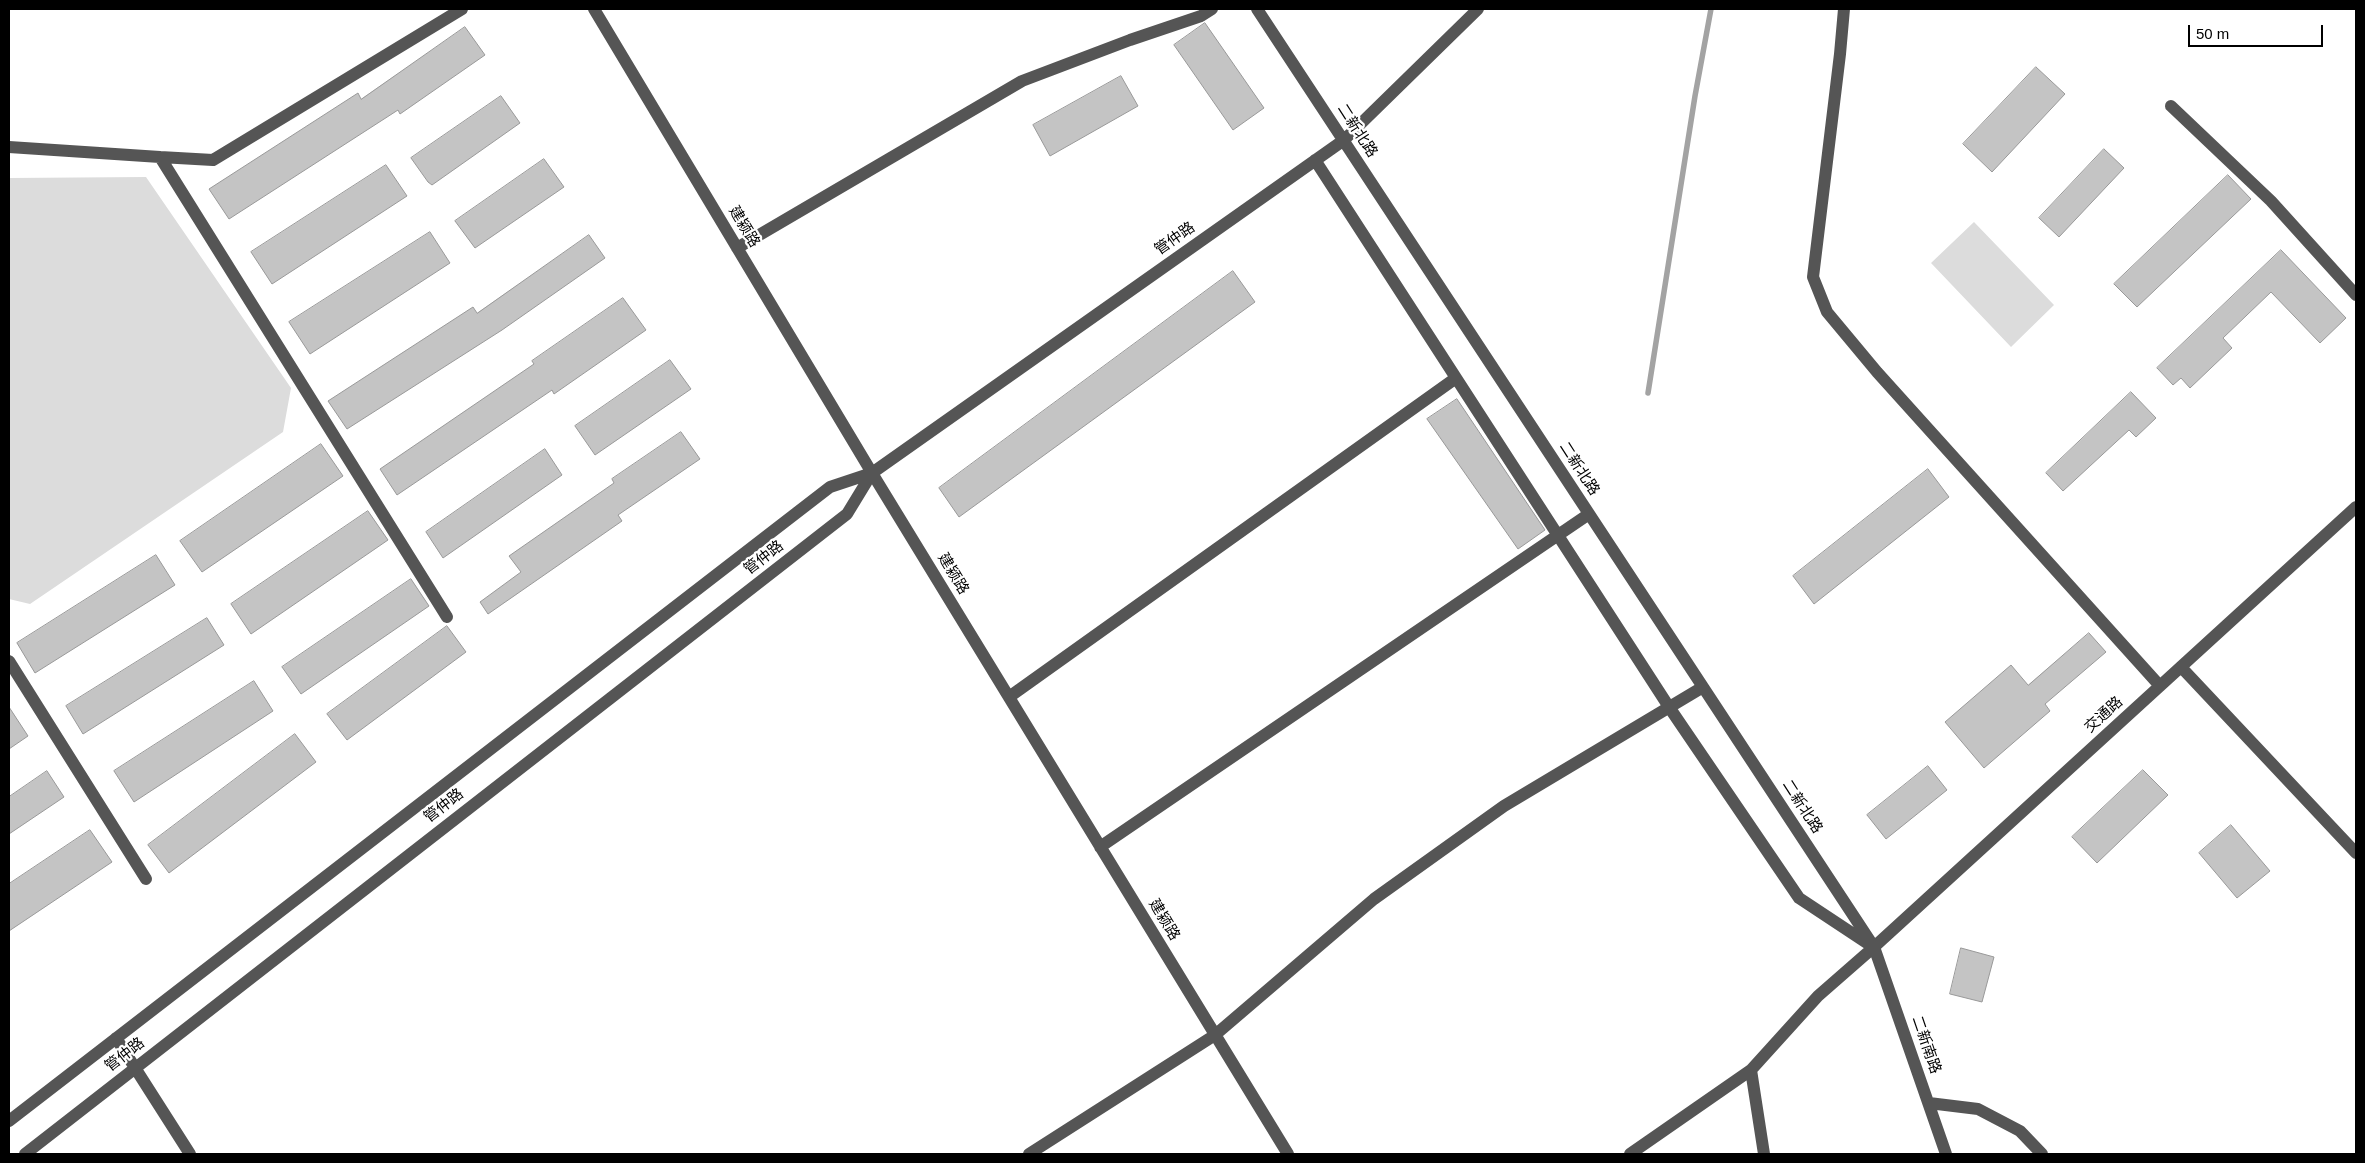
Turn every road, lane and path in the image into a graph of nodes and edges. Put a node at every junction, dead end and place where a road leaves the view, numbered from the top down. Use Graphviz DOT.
graph roads {
  1 [pos="462,9"];
  2 [pos="1212,9"];
  3 [pos="1257,9"];
  4 [pos="1478,9"];
  5 [pos="1844,9"];
  6 [pos="598,10"];
  7 [pos="2171,106"];
  8 [pos="1344,140"];
  9 [pos="9,147"];
  10 [pos="160,157"];
  11 [pos="1315,160"];
  12 [pos="737,248"];
  13 [pos="2356,295"];
  14 [pos="1456,378"];
  15 [pos="872,473"];
  16 [pos="2356,507"];
  17 [pos="1589,514"];
  18 [pos="1558,535"];
  19 [pos="447,617"];
  20 [pos="9,661"];
  21 [pos="2181,667"];
  22 [pos="2160,686"];
  23 [pos="1703,687"];
  24 [pos="1009,697"];
  25 [pos="1669,707"];
  26 [pos="1100,847"];
  27 [pos="2356,853"];
  28 [pos="146,879"];
  29 [pos="1874,947"];
  30 [pos="1215,1036"];
  31 [pos="116,1038"];
  32 [pos="134,1067"];
  33 [pos="1752,1070"];
  34 [pos="1928,1103"];
  35 [pos="9,1121"];
  36 [pos="24,1154"];
  37 [pos="190,1154"];
  38 [pos="1029,1154"];
  39 [pos="1288,1154"];
  40 [pos="1630,1154"];
  41 [pos="1764,1154"];
  42 [pos="1946,1154"];
  43 [pos="2042,1154"];
  1 -- 10 [label="street"];
  2 -- 12 [label="street"];
  3 -- 8 [label="street, 二新北路"];
  4 -- 8 [label="street, 管仲路"];
  5 -- 22 [label="street"];
  6 -- 12 [label="street, 建颍路"];
  7 -- 13 [label="street"];
  8 -- 11 [label="street, 管仲路"];
  8 -- 17 [label="street, 二新北路"];
  9 -- 10 [label="street"];
  10 -- 19 [label="street"];
  11 -- 14 [label="street"];
  11 -- 15 [label="street, 管仲路"];
  12 -- 15 [label="street, 建颍路"];
  14 -- 18 [label="street"];
  14 -- 24 [label="street"];
  15 -- 24 [label="street, 建颍路"];
  15 -- 31 [label="street, 管仲路"];
  15 -- 32 [label="street, 管仲路"];
  16 -- 21 [label="street, 交通路"];
  17 -- 18 [label="street"];
  17 -- 23 [label="street, 二新北路"];
  18 -- 25 [label="street"];
  18 -- 26 [label="street"];
  20 -- 28 [label="street"];
  21 -- 22 [label="street, 交通路"];
  21 -- 27 [label="street"];
  22 -- 29 [label="street, 交通路"];
  23 -- 25 [label="street"];
  23 -- 29 [label="street, 二新北路"];
  24 -- 26 [label="street, 建颍路"];
  25 -- 29 [label="street"];
  25 -- 30 [label="street"];
  26 -- 30 [label="street, 建颍路"];
  29 -- 33 [label="street, 交通路"];
  29 -- 34 [label="street, 二新南路"];
  30 -- 38 [label="street"];
  30 -- 39 [label="street, 建颍路"];
  31 -- 32 [label="street"];
  31 -- 35 [label="street, 管仲路"];
  32 -- 36 [label="street, 管仲路"];
  32 -- 37 [label="street"];
  33 -- 40 [label="street, 交通路"];
  33 -- 41 [label="street"];
  34 -- 42 [label="street, 二新南路"];
  34 -- 43 [label="street"];
}
